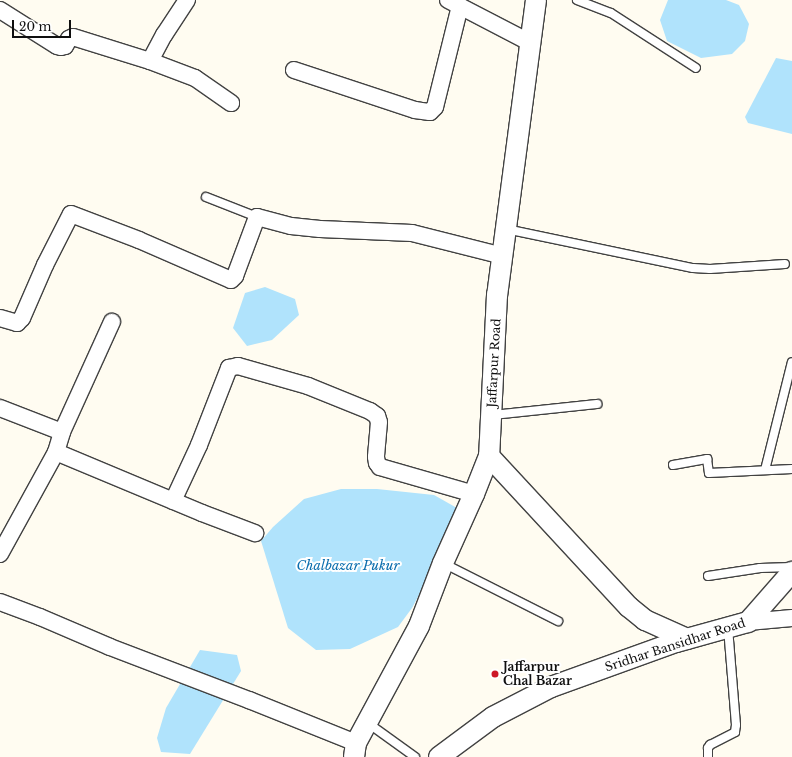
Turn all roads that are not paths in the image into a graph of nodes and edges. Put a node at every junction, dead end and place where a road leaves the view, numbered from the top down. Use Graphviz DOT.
graph roads {
  1 [pos="187,0"];
  2 [pos="536,0"];
  3 [pos="577,0"];
  4 [pos="454,3"];
  5 [pos="0,10"];
  6 [pos="531,43"];
  7 [pos="150,60"];
  8 [pos="696,68"];
  9 [pos="294,70"];
  10 [pos="231,103"];
  11 [pos="206,196"];
  12 [pos="257,217"];
  13 [pos="506,229"];
  14 [pos="503,256"];
  15 [pos="784,264"];
  16 [pos="0,318"];
  17 [pos="112,322"];
  18 [pos="792,362"];
  19 [pos="596,404"];
  20 [pos="0,408"];
  21 [pos="491,415"];
  22 [pos="62,432"];
  23 [pos="56,452"];
  24 [pos="489,456"];
  25 [pos="673,465"];
  26 [pos="792,469"];
  27 [pos="765,470"];
  28 [pos="474,494"];
  29 [pos="173,501"];
  30 [pos="255,533"];
  31 [pos="0,554"];
  32 [pos="443,563"];
  33 [pos="792,567"];
  34 [pos="792,572"];
  35 [pos="708,576"];
  36 [pos="0,602"];
  37 [pos="792,618"];
  38 [pos="558,621"];
  39 [pos="748,622"];
  40 [pos="728,628"];
  41 [pos="687,640"];
  42 [pos="368,723"];
  43 [pos="355,750"];
  44 [pos="415,757"];
  45 [pos="439,757"];
  46 [pos="708,757"];
  1 -- 7 [label="street"];
  2 -- 6 [label="street, Jaffarpur Road"];
  3 -- 8 [label="lane"];
  4 -- 6 [label="street"];
  4 -- 9 [label="street"];
  5 -- 7 [label="street"];
  6 -- 13 [label="street, Jaffarpur Road"];
  7 -- 10 [label="street"];
  11 -- 12 [label="lane"];
  12 -- 14 [label="street"];
  12 -- 16 [label="street"];
  13 -- 14 [label="street, Jaffarpur Road"];
  13 -- 15 [label="lane"];
  14 -- 21 [label="street, Jaffarpur Road"];
  17 -- 22 [label="street"];
  18 -- 27 [label="lane"];
  19 -- 21 [label="lane"];
  20 -- 22 [label="street"];
  21 -- 24 [label="street, Jaffarpur Road"];
  22 -- 23 [label="street"];
  23 -- 29 [label="street"];
  23 -- 31 [label="street"];
  24 -- 28 [label="street, Jaffarpur Road"];
  24 -- 41 [label="street"];
  25 -- 27 [label="lane"];
  26 -- 27 [label="lane"];
  28 -- 29 [label="street"];
  28 -- 32 [label="street, Jaffarpur Road"];
  29 -- 30 [label="street"];
  32 -- 38 [label="lane"];
  32 -- 42 [label="street, Jaffarpur Road"];
  33 -- 35 [label="lane"];
  34 -- 39 [label="street, Sridhar Bansidhar Road"];
  36 -- 43 [label="street"];
  37 -- 39 [label="street"];
  39 -- 40 [label="street, Sridhar Bansidhar Road"];
  40 -- 41 [label="street, Sridhar Bansidhar Road"];
  40 -- 46 [label="lane"];
  41 -- 45 [label="street, Sridhar Bansidhar Road"];
  42 -- 43 [label="street, Jaffarpur Road"];
  42 -- 44 [label="lane"];
}
